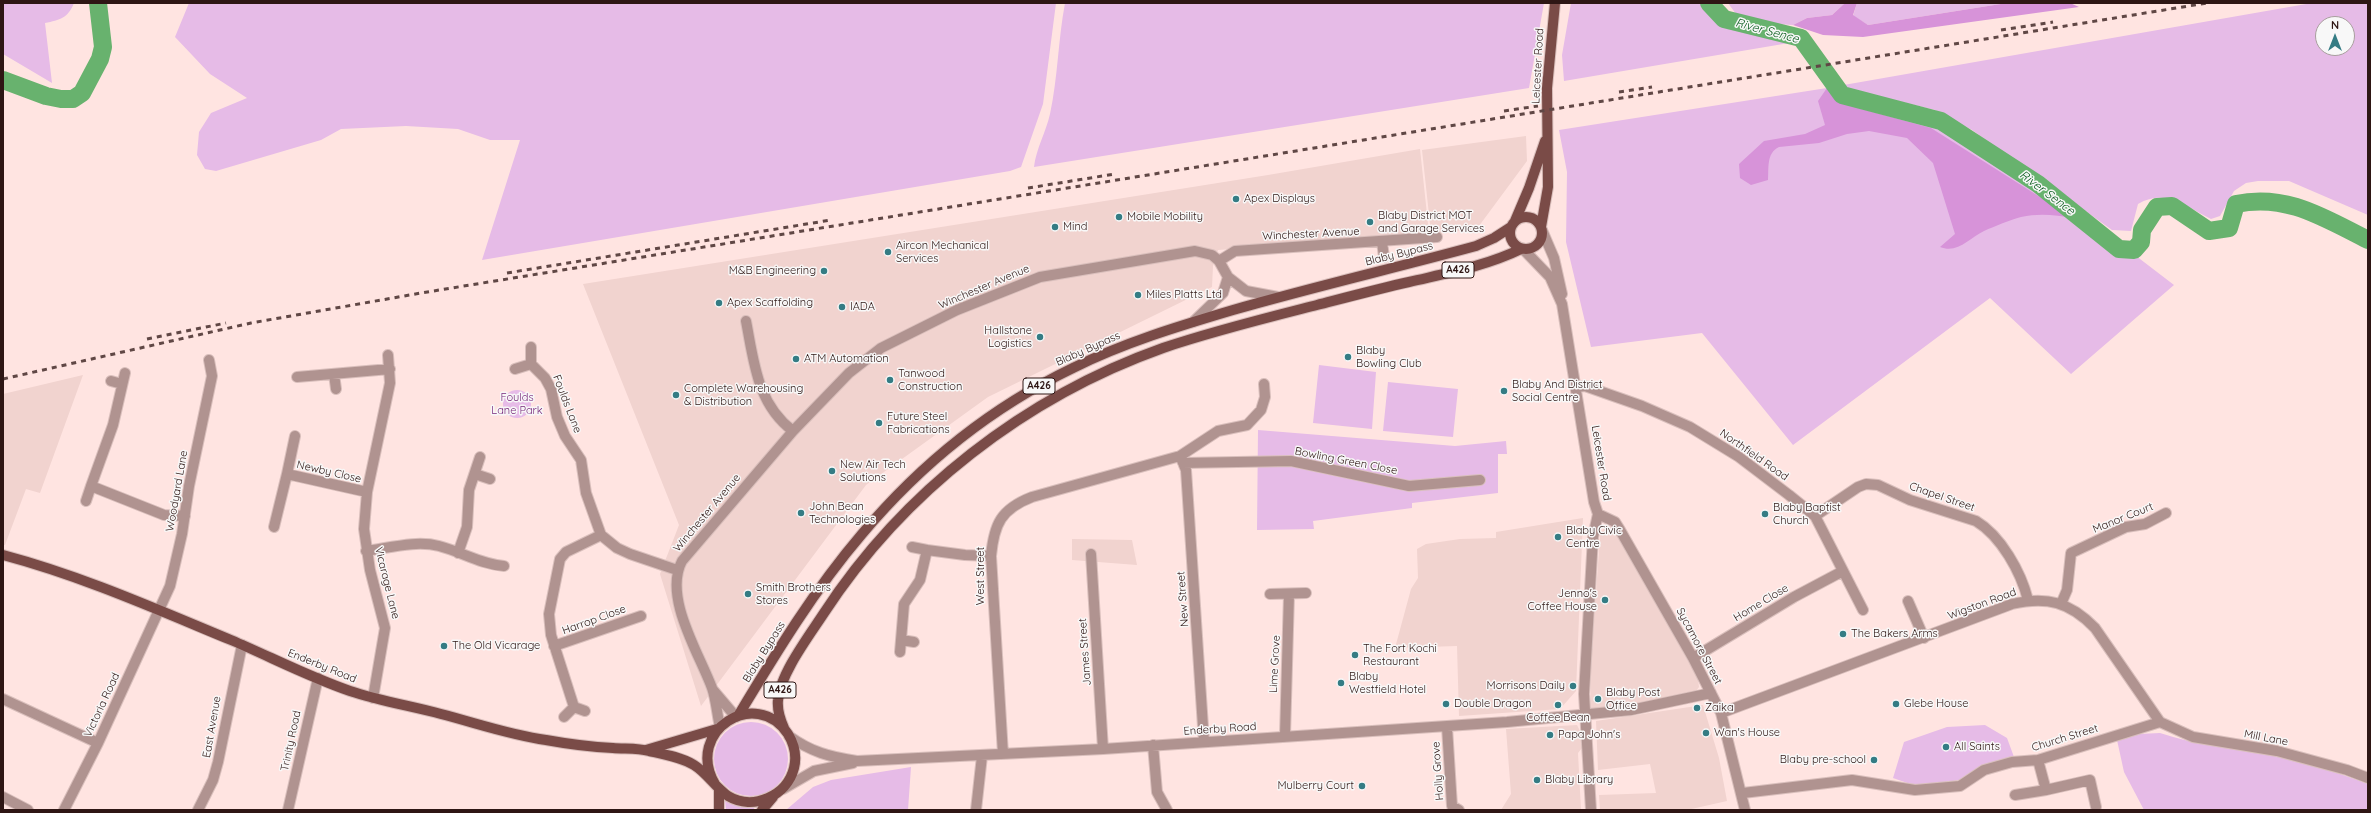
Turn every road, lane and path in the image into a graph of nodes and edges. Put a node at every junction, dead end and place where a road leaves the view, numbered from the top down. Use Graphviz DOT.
graph roads {
  1 [pos="1555,3"];
  2 [pos="1548,131"];
  3 [pos="1513,224"];
  4 [pos="1541,229"];
  5 [pos="1437,237"];
  6 [pos="1382,242"];
  7 [pos="1522,249"];
  8 [pos="1384,257"];
  9 [pos="1219,261"];
  10 [pos="1228,277"];
  11 [pos="1278,297"];
  12 [pos="1562,304"];
  13 [pos="746,321"];
  14 [pos="1193,322"];
  15 [pos="531,347"];
  16 [pos="388,355"];
  17 [pos="209,360"];
  18 [pos="531,364"];
  19 [pos="390,369"];
  20 [pos="515,369"];
  21 [pos="126,373"];
  22 [pos="334,374"];
  23 [pos="297,376"];
  24 [pos="111,381"];
  25 [pos="122,384"];
  26 [pos="1264,384"];
  27 [pos="1577,387"];
  28 [pos="336,389"];
  29 [pos="793,431"];
  30 [pos="295,436"];
  31 [pos="480,458"];
  32 [pos="1182,460"];
  33 [pos="287,474"];
  34 [pos="475,474"];
  35 [pos="490,479"];
  36 [pos="1480,480"];
  37 [pos="91,486"];
  38 [pos="367,492"];
  39 [pos="86,501"];
  40 [pos="2166,513"];
  41 [pos="1598,514"];
  42 [pos="185,516"];
  43 [pos="1815,516"];
  44 [pos="274,527"];
  45 [pos="601,535"];
  46 [pos="912,548"];
  47 [pos="927,550"];
  48 [pos="366,551"];
  49 [pos="458,553"];
  50 [pos="1091,554"];
  51 [pos="3,555"];
  52 [pos="991,556"];
  53 [pos="504,566"];
  54 [pos="677,570"];
  55 [pos="1843,571"];
  56 [pos="1270,594"];
  57 [pos="1289,594"];
  58 [pos="1306,594"];
  59 [pos="2028,600"];
  60 [pos="1908,601"];
  61 [pos="2061,604"];
  62 [pos="160,608"];
  63 [pos="1862,610"];
  64 [pos="641,616"];
  65 [pos="1924,638"];
  66 [pos="901,640"];
  67 [pos="914,642"];
  68 [pos="242,645"];
  69 [pos="554,646"];
  70 [pos="900,652"];
  71 [pos="1694,658"];
  72 [pos="318,678"];
  73 [pos="713,690"];
  74 [pos="1711,693"];
  75 [pos="374,698"];
  76 [pos="3,699"];
  77 [pos="574,708"];
  78 [pos="584,711"];
  79 [pos="1721,713"];
  80 [pos="1585,715"];
  81 [pos="737,716"];
  82 [pos="564,717"];
  83 [pos="2160,722"];
  84 [pos="1447,727"];
  85 [pos="719,728"];
  86 [pos="787,733"];
  87 [pos="1285,736"];
  88 [pos="1204,742"];
  89 [pos="98,743"];
  90 [pos="1153,745"];
  91 [pos="1103,748"];
  92 [pos="646,750"];
  93 [pos="1003,754"];
  94 [pos="982,756"];
  95 [pos="2038,760"];
  96 [pos="857,761"];
  97 [pos="2368,778"];
  98 [pos="717,786"];
  99 [pos="783,789"];
  100 [pos="2046,790"];
  101 [pos="1743,793"];
  102 [pos="2015,795"];
  103 [pos="774,796"];
  104 [pos="3,797"];
  105 [pos="2096,807"];
  106 [pos="28,810"];
  107 [pos="64,810"];
  108 [pos="198,810"];
  109 [pos="288,810"];
  110 [pos="719,810"];
  111 [pos="762,810"];
  112 [pos="976,810"];
  113 [pos="1167,810"];
  114 [pos="1459,810"];
  115 [pos="1591,810"];
  116 [pos="1746,810"];
  1 -- 2 [label="main road, Leicester Road"];
  2 -- 3 [label="main road, Leicester Road"];
  2 -- 4 [label="main road, Leicester Road"];
  3 -- 4 [label="main road"];
  3 -- 7 [label="main road"];
  3 -- 11 [label="main road, Blaby Bypass / A426"];
  4 -- 7 [label="main road"];
  4 -- 12 [label="street, Leicester Road"];
  5 -- 6 [label="street, Winchester Avenue"];
  6 -- 8 [label="street"];
  6 -- 9 [label="street, Winchester Avenue"];
  7 -- 12 [label="street, Leicester Road"];
  7 -- 86 [label="main road, A426"];
  9 -- 10 [label="street"];
  9 -- 29 [label="street, Winchester Avenue"];
  10 -- 11 [label="street"];
  10 -- 14 [label="street"];
  11 -- 14 [label="main road, Blaby Bypass / A426"];
  12 -- 27 [label="street, Leicester Road"];
  13 -- 29 [label="street"];
  14 -- 81 [label="main road, Blaby Bypass / A426"];
  15 -- 18 [label="street"];
  16 -- 19 [label="street, Vicarage Lane"];
  17 -- 42 [label="street, Woodyard Lane"];
  18 -- 20 [label="street"];
  18 -- 45 [label="street, Foulds Lane"];
  19 -- 22 [label="street"];
  19 -- 38 [label="street, Vicarage Lane"];
  21 -- 25 [label="street"];
  22 -- 23 [label="street"];
  22 -- 28 [label="street"];
  24 -- 25 [label="street"];
  25 -- 37 [label="street"];
  26 -- 32 [label="street"];
  27 -- 41 [label="street, Leicester Road"];
  27 -- 43 [label="street, Northfield Road"];
  29 -- 54 [label="street, Winchester Avenue"];
  30 -- 33 [label="street, Newby Close"];
  31 -- 34 [label="street"];
  32 -- 36 [label="street, Bowling Green Close"];
  32 -- 52 [label="street, West Street"];
  32 -- 88 [label="street, New Street"];
  33 -- 38 [label="street, Newby Close"];
  33 -- 44 [label="street, Newby Close"];
  34 -- 35 [label="street"];
  34 -- 49 [label="street"];
  37 -- 39 [label="street"];
  37 -- 42 [label="street"];
  38 -- 48 [label="street, Vicarage Lane"];
  40 -- 61 [label="street, Manor Court"];
  41 -- 71 [label="street, Sycamore Street"];
  41 -- 80 [label="street, Leicester Road"];
  42 -- 62 [label="street, Woodyard Lane"];
  43 -- 55 [label="street, Northfield Road"];
  43 -- 59 [label="street, Chapel Street"];
  45 -- 54 [label="street"];
  45 -- 69 [label="street"];
  46 -- 47 [label="street"];
  47 -- 52 [label="street"];
  47 -- 66 [label="street"];
  48 -- 49 [label="street"];
  48 -- 75 [label="street, Vicarage Lane"];
  49 -- 53 [label="street"];
  50 -- 91 [label="street, James Street"];
  51 -- 62 [label="main road, Enderby Road"];
  52 -- 93 [label="street, West Street"];
  54 -- 73 [label="street, Winchester Avenue"];
  55 -- 63 [label="street, Northfield Road"];
  55 -- 71 [label="street, Home Close"];
  56 -- 57 [label="street"];
  57 -- 58 [label="street"];
  57 -- 87 [label="street, Lime Grove"];
  59 -- 61 [label="street, Wigston Road"];
  59 -- 65 [label="street, Wigston Road"];
  60 -- 65 [label="street"];
  61 -- 83 [label="street, Wigston Road"];
  62 -- 68 [label="main road, Enderby Road"];
  62 -- 89 [label="street, Victoria Road"];
  64 -- 69 [label="street, Harrop Close"];
  65 -- 79 [label="street, Wigston Road"];
  66 -- 67 [label="street"];
  66 -- 70 [label="street"];
  68 -- 72 [label="main road, Enderby Road"];
  68 -- 108 [label="street, East Avenue"];
  69 -- 77 [label="street"];
  71 -- 74 [label="street, Sycamore Street"];
  72 -- 75 [label="main road, Enderby Road"];
  72 -- 109 [label="street, Trinity Road"];
  73 -- 81 [label="street, Winchester Avenue"];
  73 -- 85 [label="street, Winchester Avenue"];
  74 -- 79 [label="street, Sycamore Street"];
  74 -- 80 [label="street, Enderby Road"];
  75 -- 92 [label="main road, Enderby Road"];
  76 -- 89 [label="street"];
  77 -- 78 [label="street"];
  77 -- 82 [label="street"];
  79 -- 101 [label="street, Sycamore Street"];
  80 -- 84 [label="street, Enderby Road"];
  80 -- 115 [label="street, Leicester Road"];
  81 -- 85 [label="main road"];
  81 -- 86 [label="main road"];
  83 -- 95 [label="street, Church Street"];
  83 -- 97 [label="street, Mill Lane"];
  84 -- 87 [label="street, Enderby Road"];
  84 -- 114 [label="street, Holly Grove"];
  85 -- 92 [label="main road"];
  85 -- 98 [label="main road"];
  86 -- 96 [label="street, Enderby Road"];
  86 -- 99 [label="main road"];
  87 -- 88 [label="street, Enderby Road"];
  88 -- 90 [label="street, Enderby Road"];
  89 -- 107 [label="street, Victoria Road"];
  90 -- 91 [label="street, Enderby Road"];
  90 -- 113 [label="street"];
  91 -- 93 [label="street, Enderby Road"];
  92 -- 98 [label="main road"];
  93 -- 94 [label="street, Enderby Road"];
  94 -- 96 [label="street, Enderby Road"];
  94 -- 112 [label="street"];
  95 -- 100 [label="street"];
  95 -- 101 [label="street, Church Street"];
  96 -- 99 [label="street, Enderby Road"];
  98 -- 103 [label="main road"];
  98 -- 110 [label="main road"];
  99 -- 103 [label="main road"];
  100 -- 102 [label="street"];
  100 -- 105 [label="street"];
  101 -- 116 [label="street, Sycamore Street"];
  103 -- 111 [label="main road"];
  104 -- 106 [label="street"];
}
